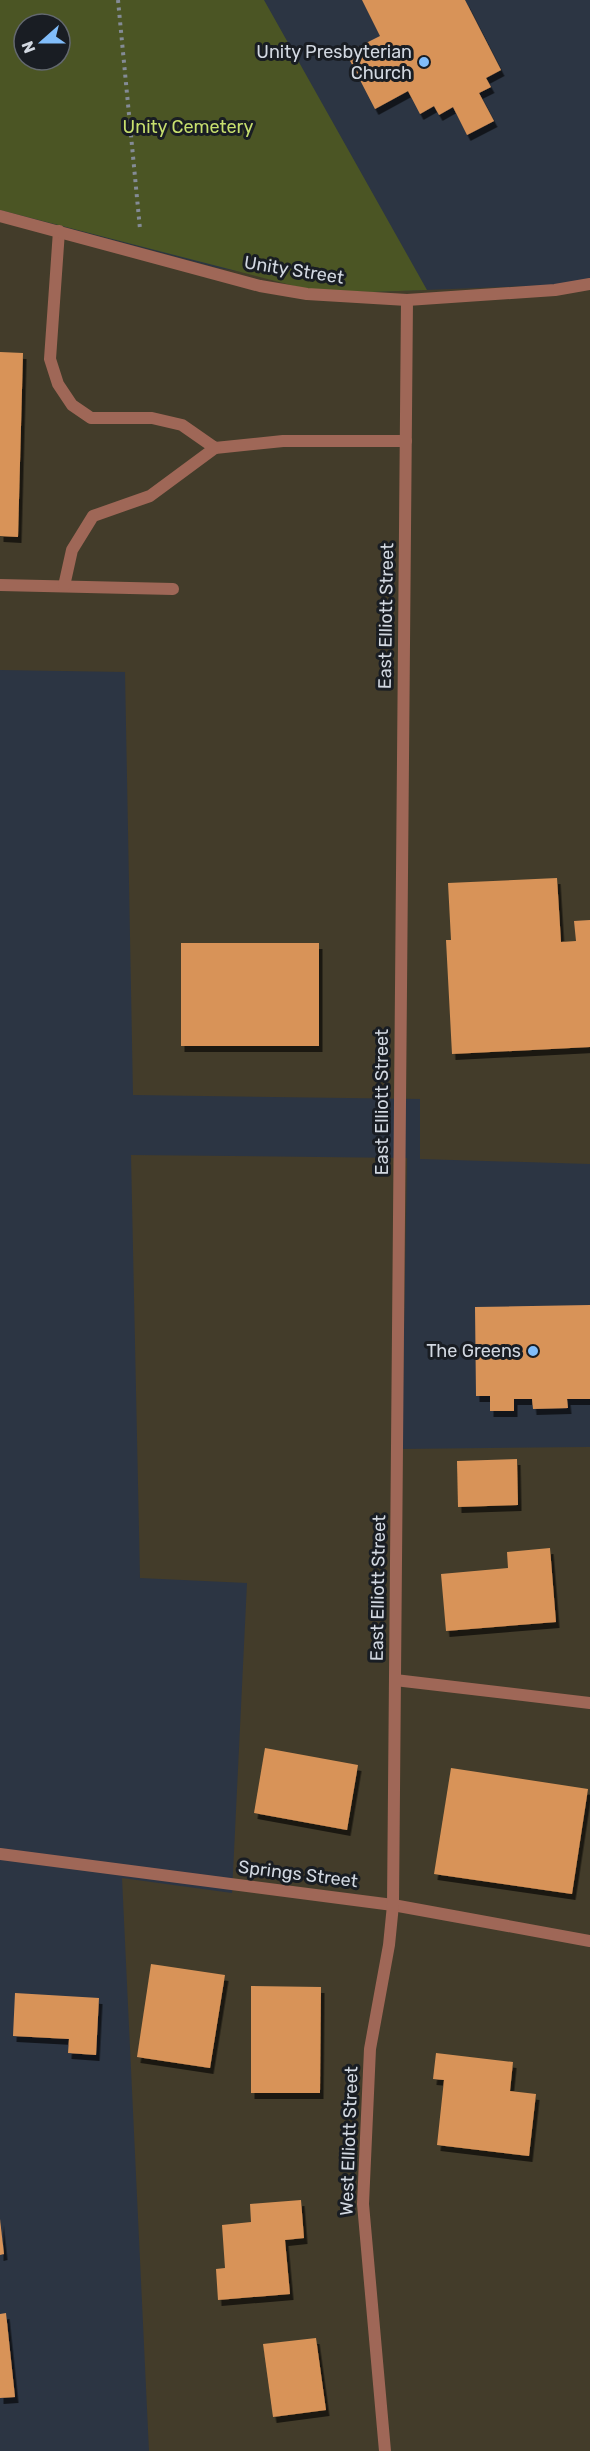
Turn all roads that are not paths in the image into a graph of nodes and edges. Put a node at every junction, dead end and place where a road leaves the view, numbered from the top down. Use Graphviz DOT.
graph roads {
  1 [pos="0,216"];
  2 [pos="59,231"];
  3 [pos="590,284"];
  4 [pos="407,300"];
  5 [pos="406,441"];
  6 [pos="215,448"];
  7 [pos="0,585"];
  8 [pos="64,586"];
  9 [pos="173,589"];
  10 [pos="395,1680"];
  11 [pos="590,1703"];
  12 [pos="0,1854"];
  13 [pos="393,1905"];
  14 [pos="590,1941"];
  15 [pos="385,2451"];
  1 -- 2 [label="street, Unity Street"];
  2 -- 4 [label="street, Unity Street"];
  2 -- 6 [label="street"];
  3 -- 4 [label="street, Unity Street"];
  4 -- 5 [label="street, East Elliott Street"];
  5 -- 6 [label="street"];
  5 -- 10 [label="street, East Elliott Street"];
  6 -- 8 [label="street"];
  7 -- 8 [label="street"];
  8 -- 9 [label="street"];
  10 -- 11 [label="street"];
  10 -- 13 [label="street, East Elliott Street"];
  12 -- 13 [label="street, Springs Street"];
  13 -- 14 [label="street, Springs Street"];
  13 -- 15 [label="street, West Elliott Street"];
}
